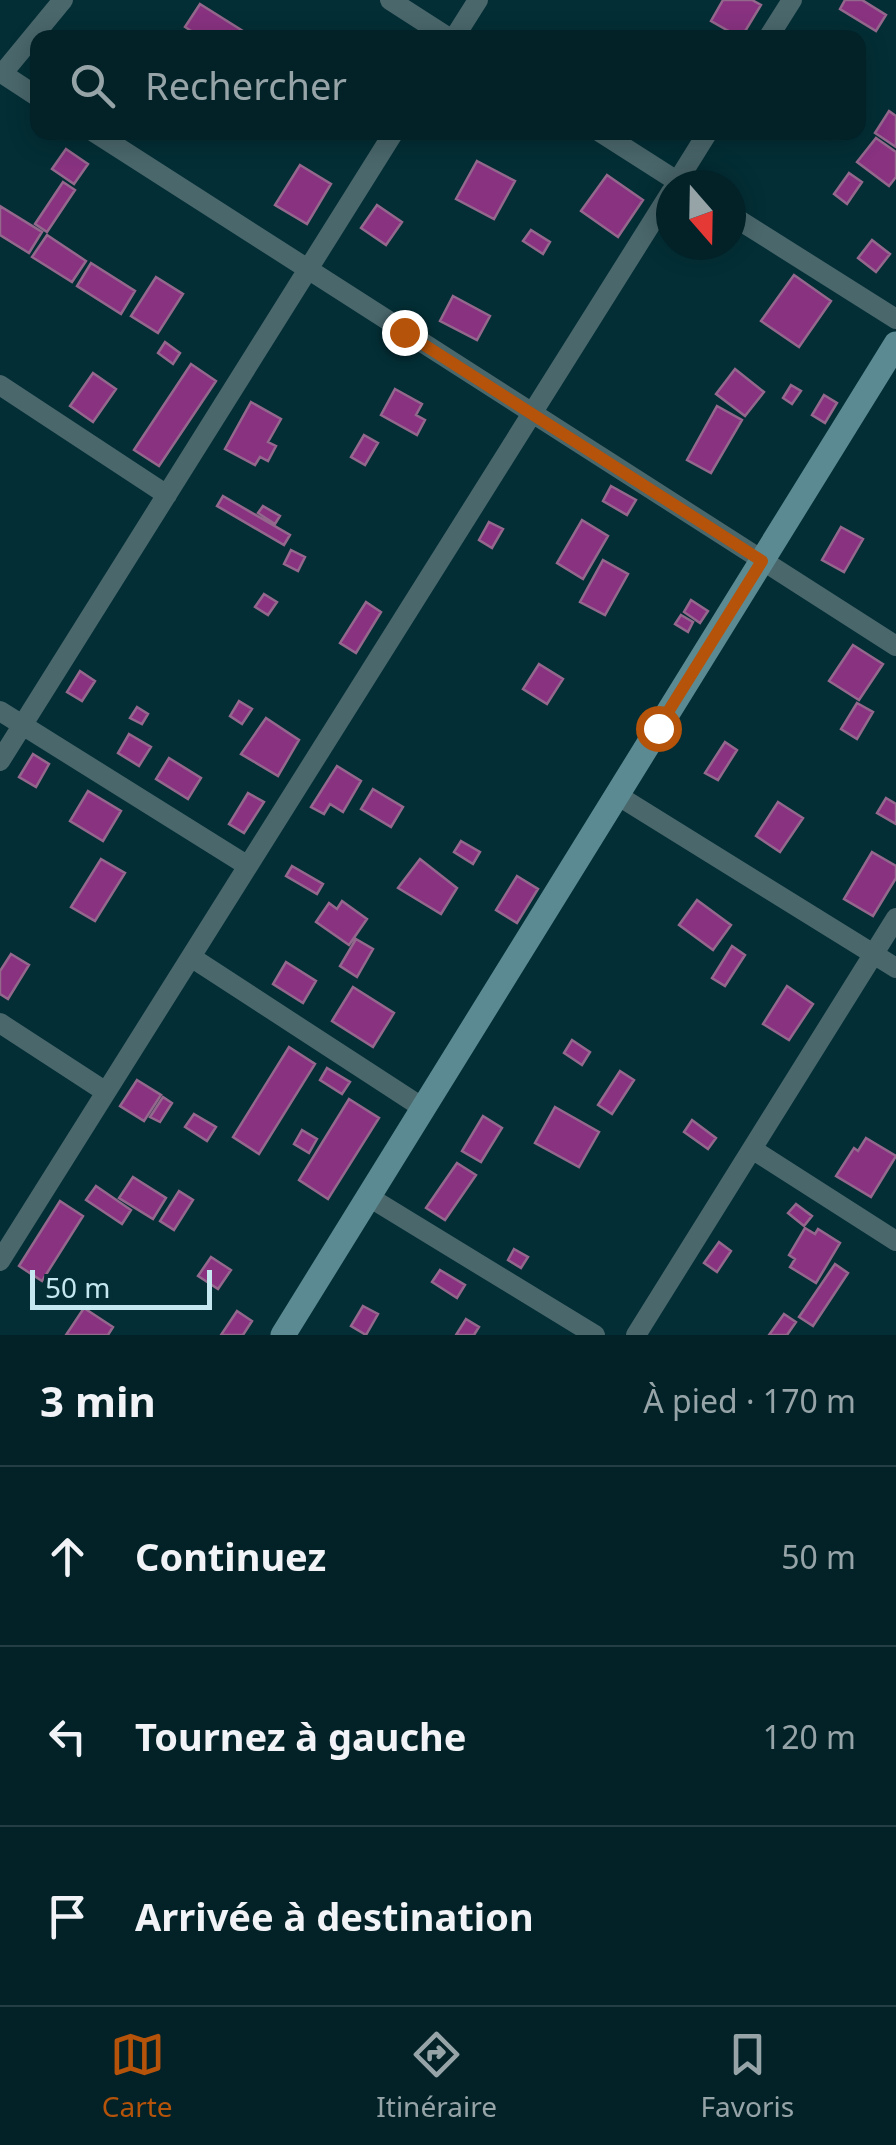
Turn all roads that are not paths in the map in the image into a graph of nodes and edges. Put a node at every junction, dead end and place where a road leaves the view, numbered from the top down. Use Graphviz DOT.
graph roads {
  1 [pos="62,0"];
  2 [pos="390,0"];
  3 [pos="478,0"];
  4 [pos="792,0"];
  5 [pos="37,30"];
  6 [pos="439,30"];
  7 [pos="457,30"];
  8 [pos="773,30"];
  9 [pos="30,38"];
  10 [pos="1,73"];
  11 [pos="30,91"];
  12 [pos="106,140"];
  13 [pos="389,140"];
  14 [pos="611,140"];
  15 [pos="703,140"];
  16 [pos="686,170"];
  17 [pos="656,171"];
  18 [pos="656,219"];
  19 [pos="746,224"];
  20 [pos="308,270"];
  21 [pos="896,319"];
  22 [pos="896,344"];
  23 [pos="0,385"];
  24 [pos="532,414"];
  25 [pos="167,495"];
  26 [pos="762,561"];
  27 [pos="896,646"];
  28 [pos="0,710"];
  29 [pos="23,725"];
  30 [pos="0,761"];
  31 [pos="617,795"];
  32 [pos="248,866"];
  33 [pos="896,918"];
  34 [pos="874,954"];
  35 [pos="191,957"];
  36 [pos="896,968"];
  37 [pos="0,1023"];
  38 [pos="106,1092"];
  39 [pos="423,1108"];
  40 [pos="752,1149"];
  41 [pos="368,1196"];
  42 [pos="896,1241"];
  43 [pos="0,1261"];
  44 [pos="283,1335"];
  45 [pos="595,1335"];
  46 [pos="636,1335"];
  1 -- 5 [label="street"];
  2 -- 6 [label="street"];
  3 -- 7 [label="street"];
  4 -- 8 [label="street"];
  9 -- 10 [label="street"];
  10 -- 11 [label="street"];
  12 -- 20 [label="street"];
  13 -- 20 [label="street"];
  14 -- 17 [label="street"];
  15 -- 16 [label="street"];
  18 -- 24 [label="street"];
  19 -- 21 [label="street"];
  20 -- 24 [label="street"];
  20 -- 25 [label="street"];
  22 -- 26 [label="main road"];
  23 -- 25 [label="street"];
  24 -- 26 [label="street"];
  24 -- 32 [label="street"];
  25 -- 29 [label="street"];
  26 -- 27 [label="street"];
  26 -- 31 [label="main road"];
  28 -- 29 [label="street"];
  29 -- 30 [label="street"];
  29 -- 32 [label="street"];
  31 -- 34 [label="street"];
  31 -- 39 [label="main road"];
  32 -- 35 [label="street"];
  33 -- 34 [label="street"];
  34 -- 36 [label="street"];
  34 -- 40 [label="street"];
  35 -- 38 [label="street"];
  35 -- 39 [label="street"];
  37 -- 38 [label="street"];
  38 -- 43 [label="street"];
  39 -- 41 [label="main road"];
  40 -- 42 [label="street"];
  40 -- 46 [label="street"];
  41 -- 44 [label="main road"];
  41 -- 45 [label="street"];
}
